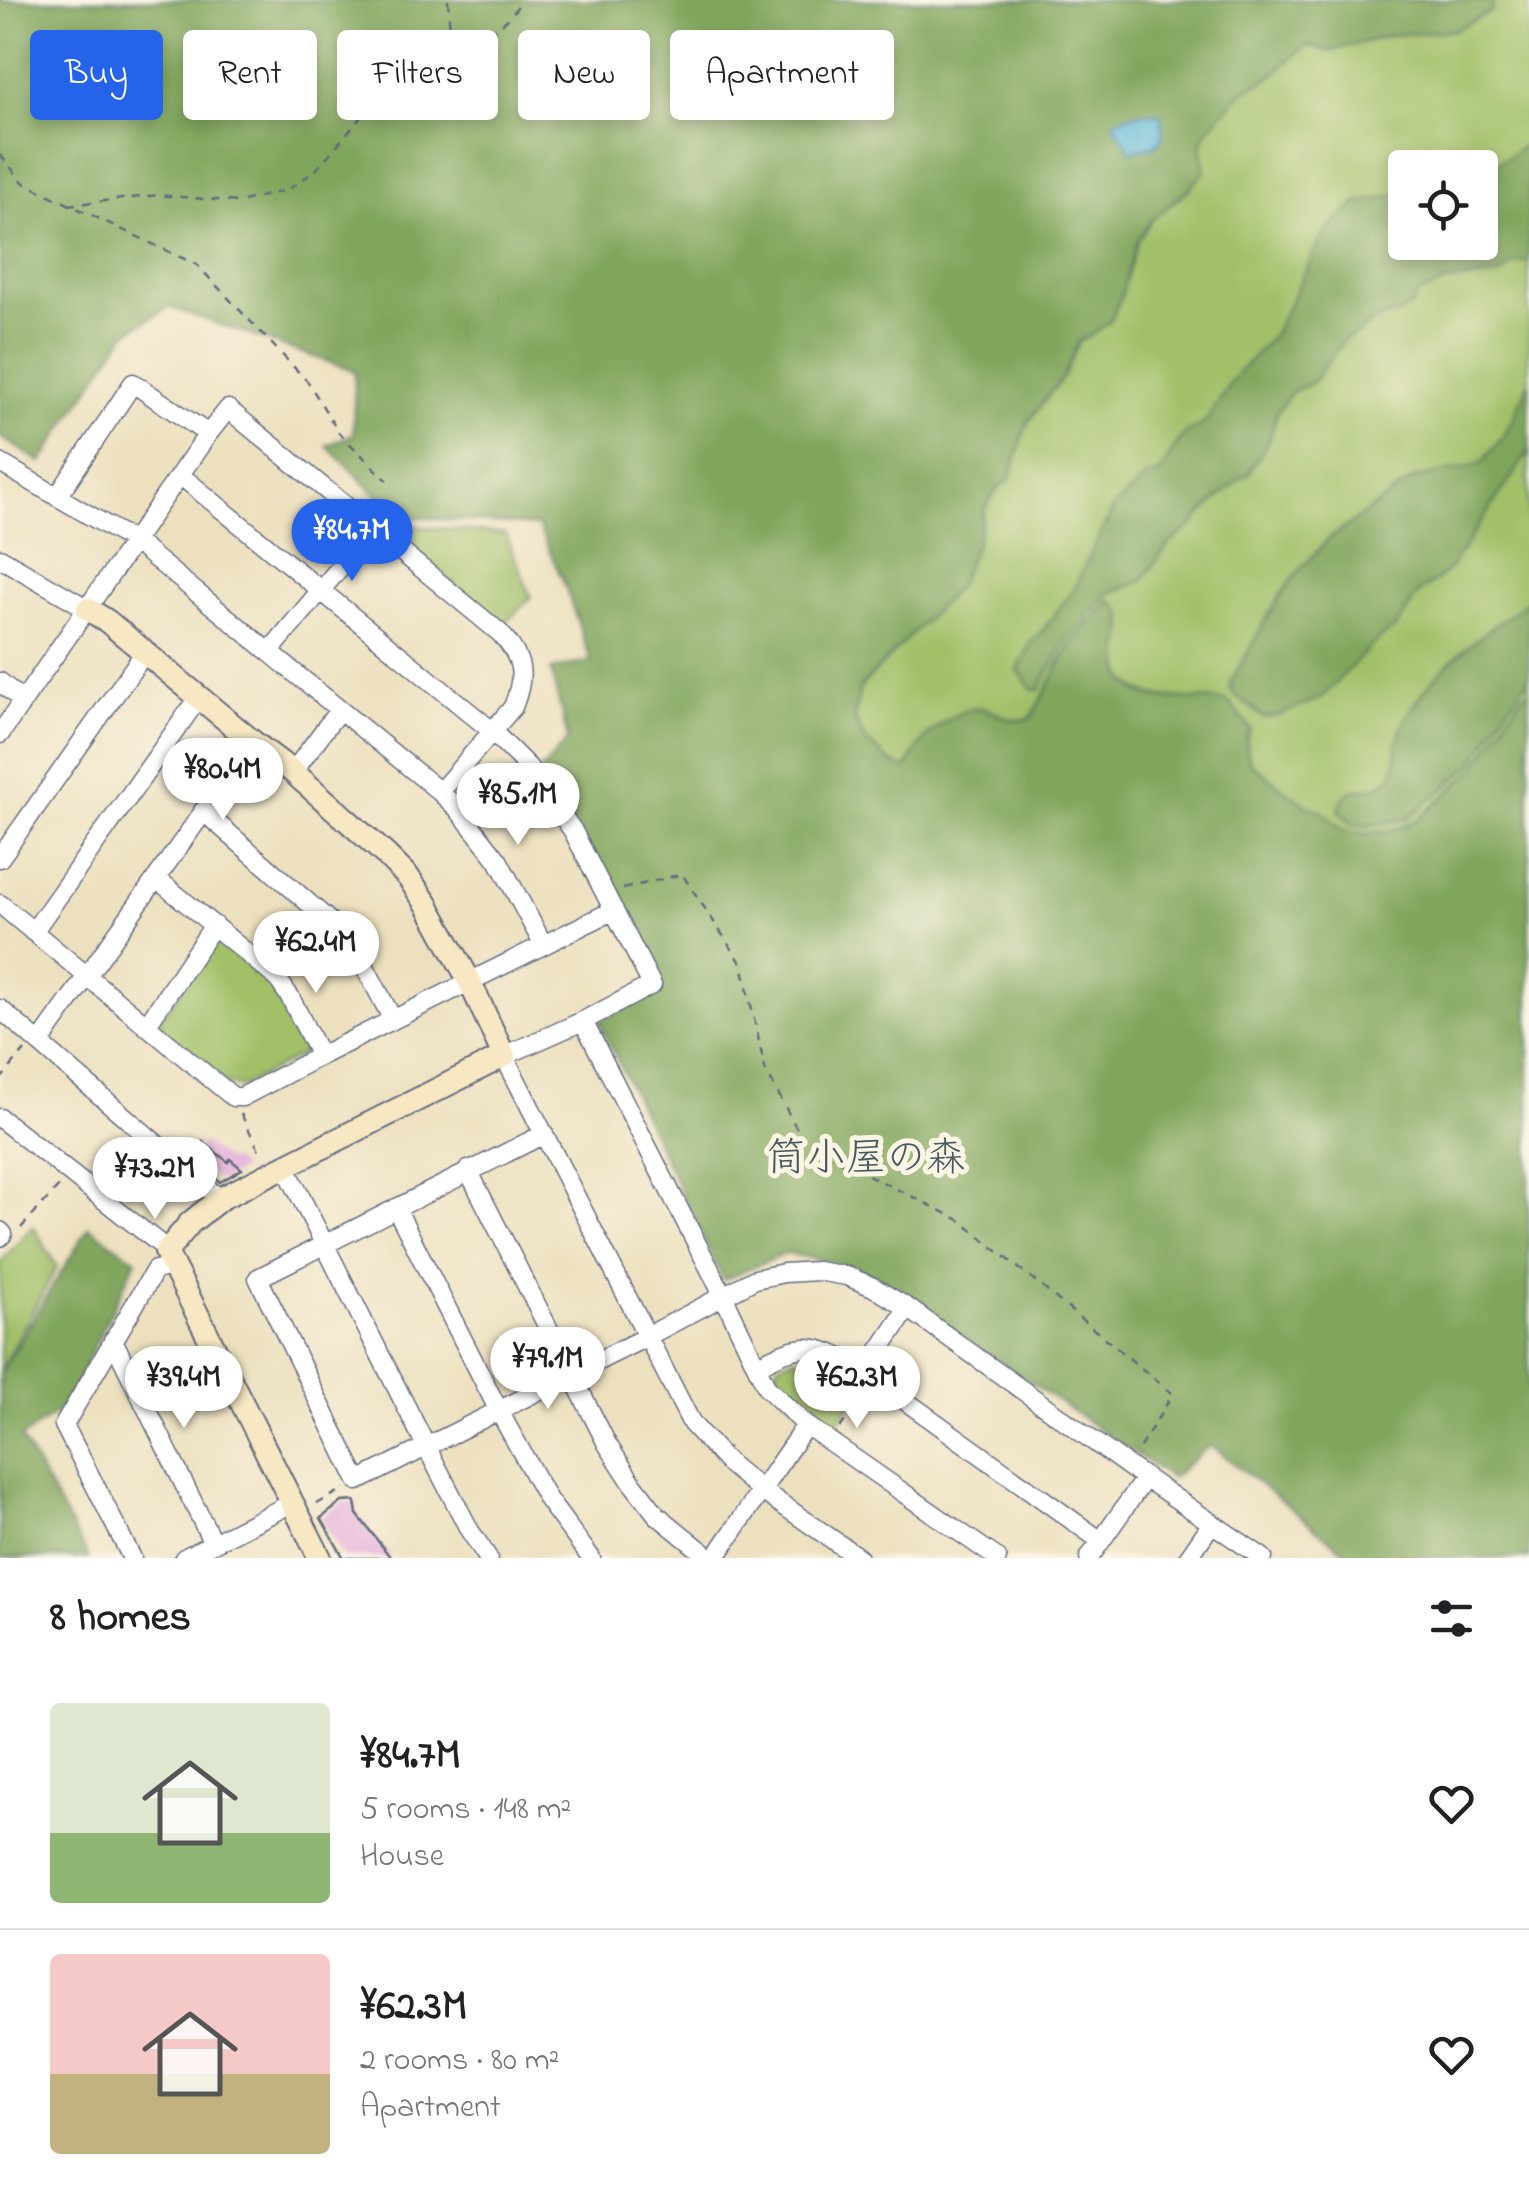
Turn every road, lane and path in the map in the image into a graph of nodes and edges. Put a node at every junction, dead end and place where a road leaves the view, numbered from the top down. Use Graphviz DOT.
graph roads {
  1 [pos="448,0"];
  2 [pos="522,0"];
  3 [pos="450,30"];
  4 [pos="495,30"];
  5 [pos="359,120"];
  6 [pos="0,155"];
  7 [pos="68,206"];
  8 [pos="208,434"];
  9 [pos="0,463"];
  10 [pos="180,475"];
  11 [pos="387,480"];
  12 [pos="57,498"];
  13 [pos="373,528"];
  14 [pos="135,542"];
  15 [pos="0,558"];
  16 [pos="321,589"];
  17 [pos="88,609"];
  18 [pos="270,651"];
  19 [pos="145,652"];
  20 [pos="0,682"];
  21 [pos="199,697"];
  22 [pos="23,701"];
  23 [pos="339,710"];
  24 [pos="492,731"];
  25 [pos="0,734"];
  26 [pos="254,742"];
  27 [pos="293,772"];
  28 [pos="440,792"];
  29 [pos="202,811"];
  30 [pos="0,858"];
  31 [pos="156,878"];
  32 [pos="610,902"];
  33 [pos="0,904"];
  34 [pos="214,926"];
  35 [pos="33,932"];
  36 [pos="543,944"];
  37 [pos="85,977"];
  38 [pos="470,982"];
  39 [pos="0,1009"];
  40 [pos="393,1020"];
  41 [pos="582,1022"];
  42 [pos="146,1026"];
  43 [pos="38,1040"];
  44 [pos="320,1056"];
  45 [pos="504,1056"];
  46 [pos="0,1080"];
  47 [pos="232,1097"];
  48 [pos="0,1118"];
  49 [pos="544,1134"];
  50 [pos="468,1170"];
  51 [pos="279,1171"];
  52 [pos="70,1174"];
  53 [pos="220,1199"];
  54 [pos="396,1208"];
  55 [pos="1,1234"];
  56 [pos="325,1243"];
  57 [pos="170,1259"];
  58 [pos="724,1297"];
  59 [pos="908,1308"];
  60 [pos="648,1336"];
  61 [pos="113,1340"];
  62 [pos="757,1366"];
  63 [pos="572,1372"];
  64 [pos="870,1376"];
  65 [pos="499,1411"];
  66 [pos="806,1425"];
  67 [pos="831,1441"];
  68 [pos="427,1448"];
  69 [pos="1128,1466"];
  70 [pos="1146,1477"];
  71 [pos="358,1481"];
  72 [pos="761,1490"];
  73 [pos="295,1509"];
  74 [pos="1212,1522"];
  75 [pos="1101,1541"];
  76 [pos="213,1544"];
  77 [pos="132,1558"];
  78 [pos="184,1558"];
  79 [pos="320,1558"];
  80 [pos="488,1558"];
  81 [pos="591,1558"];
  82 [pos="713,1558"];
  83 [pos="859,1558"];
  84 [pos="997,1558"];
  85 [pos="1089,1558"];
  86 [pos="1188,1558"];
  87 [pos="1264,1558"];
  1 -- 3 [label="path"];
  2 -- 4 [label="path"];
  5 -- 7 [label="path"];
  6 -- 7 [label="path"];
  7 -- 11 [label="path"];
  8 -- 10 [label="street"];
  8 -- 12 [label="street"];
  8 -- 13 [label="street"];
  9 -- 12 [label="street"];
  10 -- 14 [label="street"];
  10 -- 16 [label="street"];
  12 -- 14 [label="street"];
  13 -- 16 [label="street"];
  13 -- 24 [label="street"];
  14 -- 17 [label="street"];
  14 -- 18 [label="street"];
  15 -- 17 [label="street"];
  16 -- 18 [label="street"];
  16 -- 24 [label="street"];
  17 -- 19 [label="street"];
  17 -- 22 [label="street"];
  18 -- 23 [label="street"];
  19 -- 21 [label="street"];
  19 -- 30 [label="street"];
  20 -- 22 [label="street"];
  21 -- 26 [label="street"];
  21 -- 35 [label="street"];
  22 -- 25 [label="street"];
  23 -- 27 [label="street"];
  23 -- 28 [label="street"];
  24 -- 28 [label="street"];
  24 -- 32 [label="street"];
  26 -- 27 [label="street"];
  26 -- 29 [label="street"];
  27 -- 38 [label="street"];
  28 -- 36 [label="street"];
  29 -- 31 [label="street"];
  29 -- 40 [label="street"];
  31 -- 34 [label="street"];
  31 -- 37 [label="street"];
  32 -- 36 [label="street"];
  32 -- 41 [label="street"];
  32 -- 69 [label="path"];
  33 -- 35 [label="street"];
  34 -- 42 [label="street"];
  34 -- 44 [label="street"];
  35 -- 37 [label="street"];
  36 -- 38 [label="street"];
  37 -- 42 [label="street"];
  37 -- 43 [label="street"];
  38 -- 40 [label="street"];
  38 -- 45 [label="street"];
  39 -- 43 [label="street"];
  40 -- 44 [label="street"];
  41 -- 45 [label="street"];
  41 -- 58 [label="street"];
  42 -- 47 [label="street"];
  43 -- 46 [label="path"];
  43 -- 53 [label="street"];
  44 -- 47 [label="street"];
  45 -- 49 [label="street"];
  45 -- 51 [label="street"];
  47 -- 51 [label="path"];
  48 -- 52 [label="street"];
  49 -- 50 [label="street"];
  49 -- 60 [label="street"];
  50 -- 54 [label="street"];
  50 -- 63 [label="street"];
  51 -- 53 [label="street"];
  51 -- 56 [label="street"];
  52 -- 55 [label="path"];
  52 -- 57 [label="street"];
  53 -- 57 [label="street"];
  54 -- 56 [label="street"];
  54 -- 65 [label="street"];
  56 -- 68 [label="street"];
  56 -- 71 [label="street"];
  57 -- 61 [label="street"];
  57 -- 73 [label="street"];
  58 -- 59 [label="street"];
  58 -- 60 [label="street"];
  58 -- 62 [label="street"];
  59 -- 64 [label="street"];
  59 -- 69 [label="street"];
  60 -- 63 [label="street"];
  60 -- 72 [label="street"];
  61 -- 76 [label="street"];
  61 -- 77 [label="street"];
  62 -- 64 [label="street"];
  62 -- 66 [label="street"];
  63 -- 65 [label="street"];
  63 -- 82 [label="street"];
  64 -- 67 [label="path"];
  64 -- 75 [label="street"];
  65 -- 68 [label="street"];
  65 -- 81 [label="street"];
  66 -- 67 [label="street"];
  66 -- 72 [label="street"];
  67 -- 84 [label="street"];
  68 -- 71 [label="street"];
  68 -- 80 [label="street"];
  69 -- 70 [label="street"];
  70 -- 74 [label="street"];
  70 -- 75 [label="street"];
  71 -- 73 [label="path"];
  72 -- 82 [label="street"];
  72 -- 83 [label="street"];
  73 -- 76 [label="street"];
  73 -- 79 [label="street"];
  74 -- 86 [label="street"];
  74 -- 87 [label="street"];
  75 -- 85 [label="street"];
  76 -- 78 [label="street"];
}
